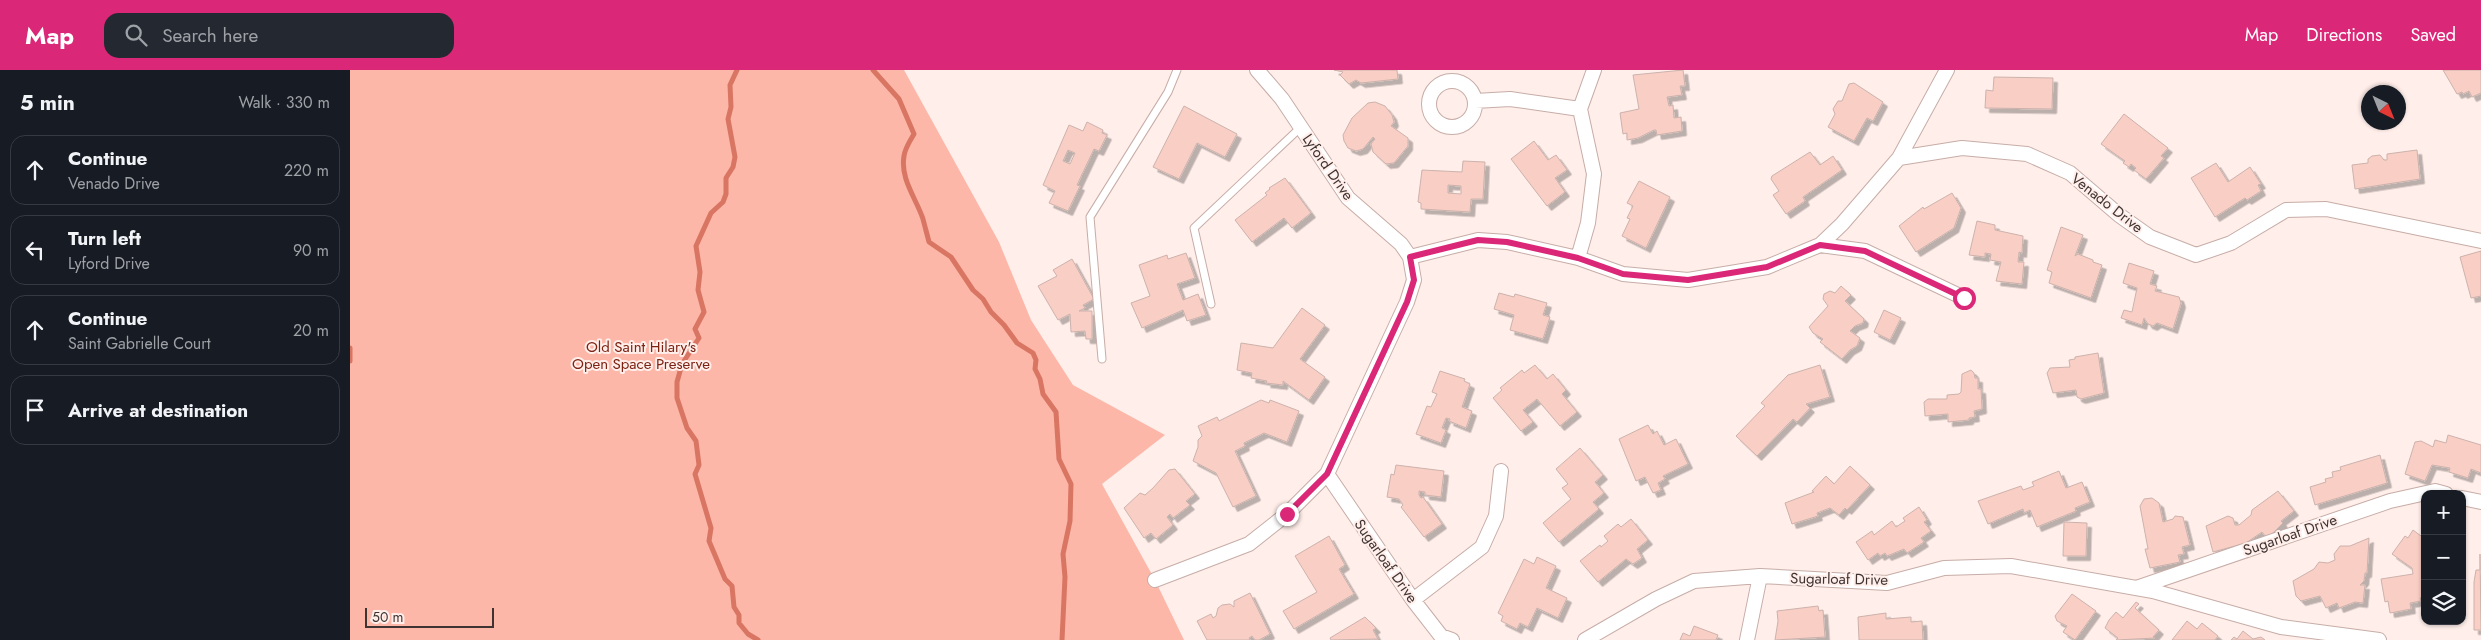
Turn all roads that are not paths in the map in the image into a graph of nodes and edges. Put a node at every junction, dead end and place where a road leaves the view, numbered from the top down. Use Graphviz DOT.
graph roads {
  1 [pos="1177,70"];
  2 [pos="1257,70"];
  3 [pos="1594,70"];
  4 [pos="1947,70"];
  5 [pos="1475,101"];
  6 [pos="1580,109"];
  7 [pos="1300,128"];
  8 [pos="1899,158"];
  9 [pos="2481,242"];
  10 [pos="1820,245"];
  11 [pos="1410,257"];
  12 [pos="1578,258"];
  13 [pos="1964,298"];
  14 [pos="1211,304"];
  15 [pos="1102,359"];
  16 [pos="1501,471"];
  17 [pos="1327,474"];
  18 [pos="2421,494"];
  19 [pos="2466,499"];
  20 [pos="2481,502"];
  21 [pos="1760,576"];
  22 [pos="1155,580"];
  23 [pos="2135,588"];
  24 [pos="1413,600"];
  25 [pos="1452,640"];
  26 [pos="1585,640"];
  27 [pos="1748,640"];
  28 [pos="2379,640"];
  1 -- 15 [label="lane"];
  2 -- 7 [label="street, Lyford Drive"];
  3 -- 6 [label="street"];
  4 -- 8 [label="street"];
  5 -- 6 [label="street"];
  6 -- 12 [label="street"];
  7 -- 11 [label="street, Lyford Drive"];
  7 -- 14 [label="lane"];
  8 -- 9 [label="street, Venado Drive"];
  8 -- 10 [label="street"];
  10 -- 12 [label="street"];
  10 -- 13 [label="street"];
  11 -- 12 [label="street"];
  11 -- 17 [label="street"];
  16 -- 24 [label="street"];
  17 -- 22 [label="street"];
  17 -- 24 [label="street, Sugarloaf Drive"];
  18 -- 23 [label="street, Sugarloaf Drive"];
  19 -- 20 [label="street"];
  21 -- 23 [label="street, Sugarloaf Drive"];
  21 -- 26 [label="street, Sugarloaf Drive"];
  21 -- 27 [label="street"];
  23 -- 28 [label="street, Sugarloaf Drive"];
  24 -- 25 [label="street, Sugarloaf Drive"];
}
